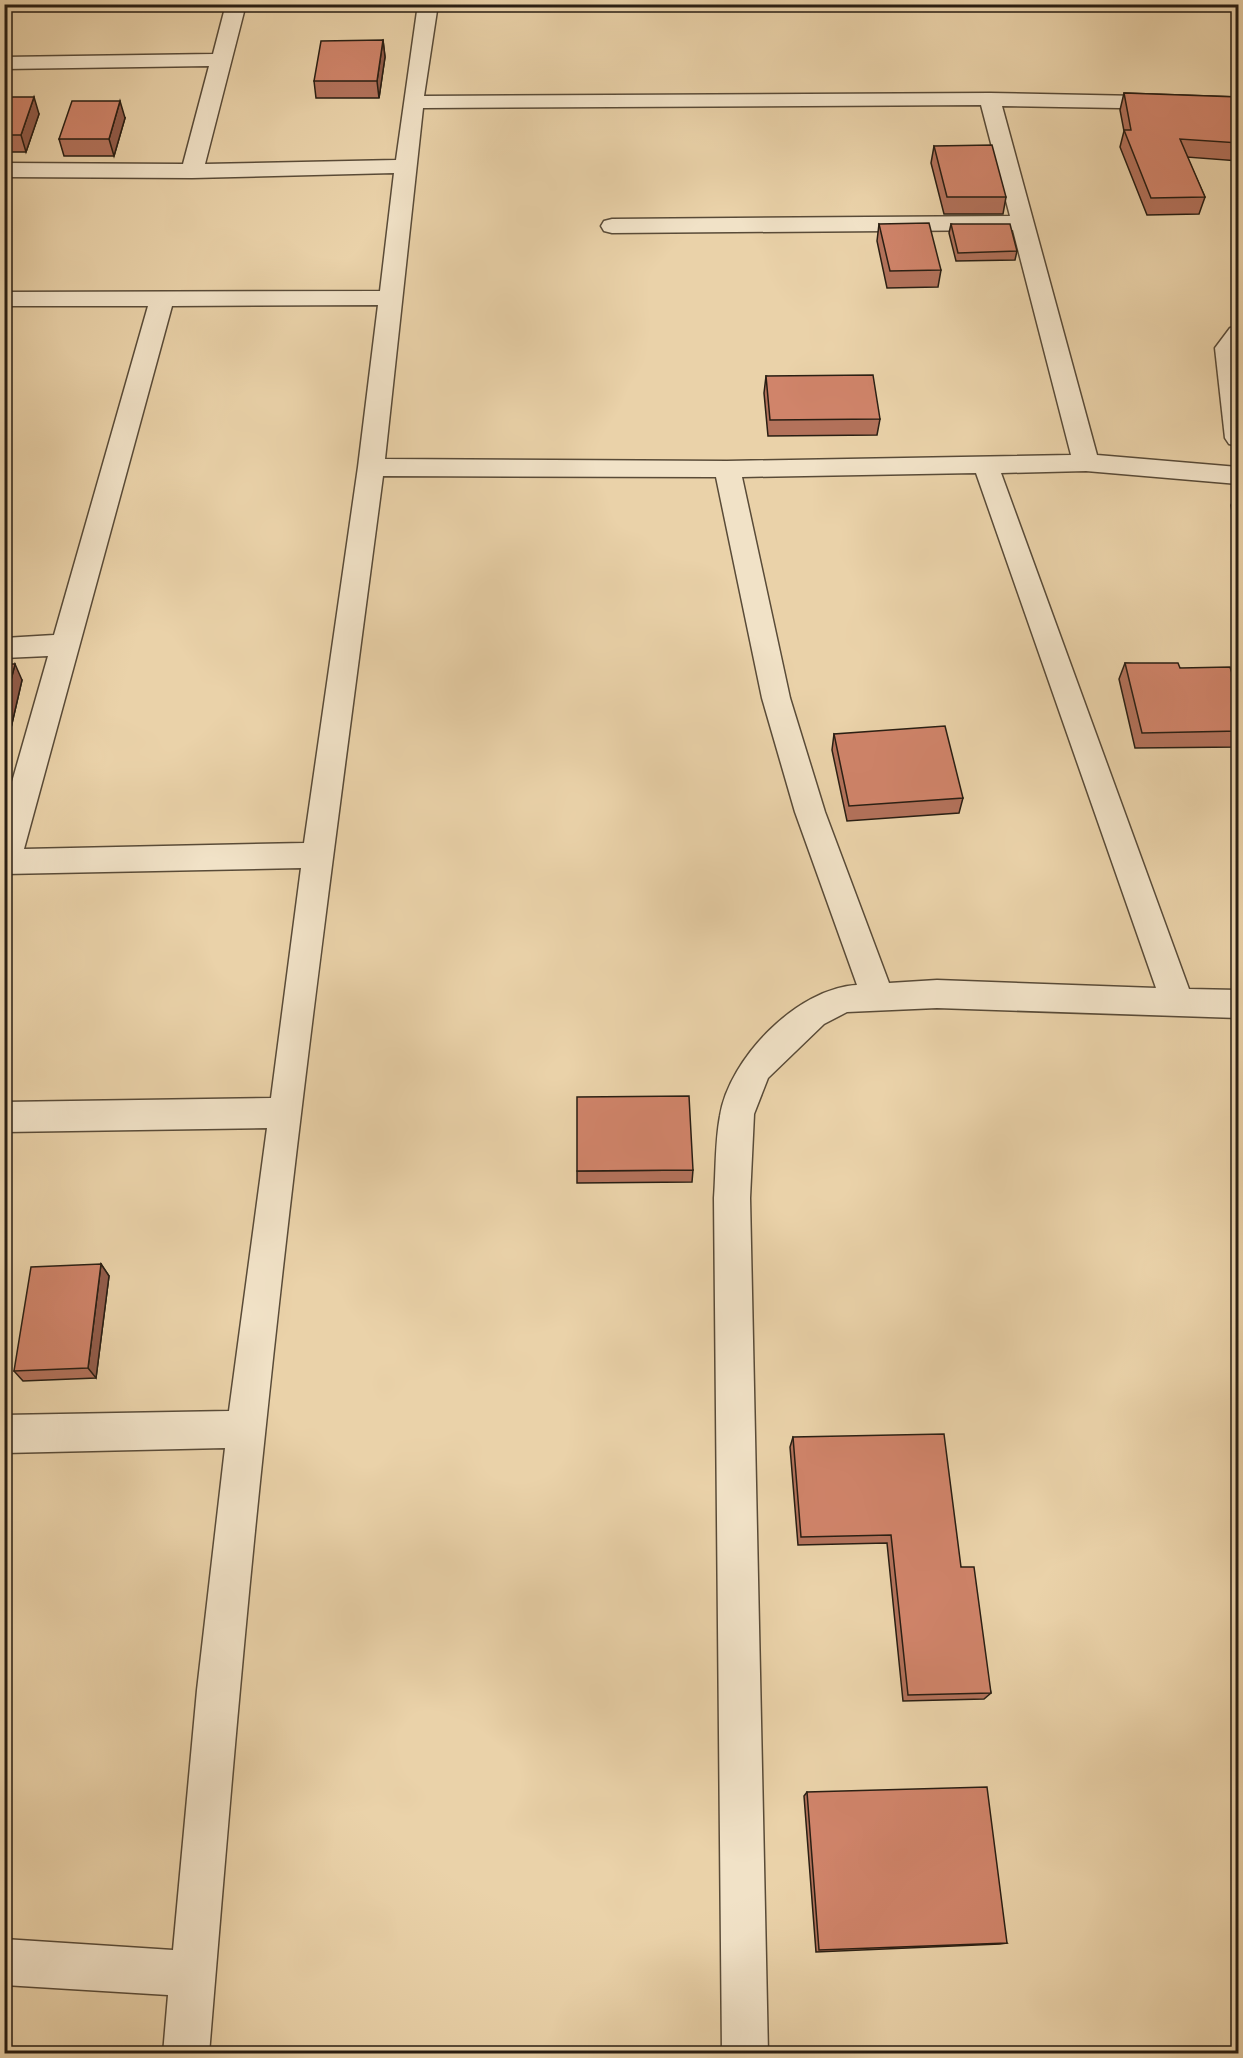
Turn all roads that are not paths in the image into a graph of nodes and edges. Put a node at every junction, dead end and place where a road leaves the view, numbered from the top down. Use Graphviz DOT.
graph roads {
  1 [pos="236,4"];
  2 [pos="428,4"];
  3 [pos="220,60"];
  4 [pos="4,63"];
  5 [pos="990,99"];
  6 [pos="413,102"];
  7 [pos="1239,104"];
  8 [pos="407,166"];
  9 [pos="4,170"];
  10 [pos="192,171"];
  11 [pos="1023,223"];
  12 [pos="612,226"];
  13 [pos="162,298"];
  14 [pos="389,298"];
  15 [pos="4,299"];
  16 [pos="1239,333"];
  17 [pos="1239,438"];
  18 [pos="985,463"];
  19 [pos="1086,463"];
  20 [pos="371,467"];
  21 [pos="727,469"];
  22 [pos="1239,476"];
  23 [pos="66,645"];
  24 [pos="4,648"];
  25 [pos="318,855"];
  26 [pos="5,862"];
  27 [pos="878,997"];
  28 [pos="1178,1003"];
  29 [pos="1239,1004"];
  30 [pos="285,1113"];
  31 [pos="4,1117"];
  32 [pos="246,1429"];
  33 [pos="4,1434"];
  34 [pos="4,1962"];
  35 [pos="192,1974"];
  36 [pos="186,2054"];
  37 [pos="745,2054"];
  1 -- 3 [label="street"];
  2 -- 6 [label="street"];
  3 -- 4 [label="street"];
  3 -- 10 [label="street"];
  5 -- 6 [label="street"];
  5 -- 7 [label="street"];
  5 -- 11 [label="street"];
  6 -- 8 [label="street"];
  8 -- 10 [label="street"];
  8 -- 14 [label="street"];
  9 -- 10 [label="street"];
  11 -- 12 [label="street"];
  11 -- 19 [label="street"];
  13 -- 14 [label="street"];
  13 -- 15 [label="street"];
  13 -- 23 [label="street"];
  14 -- 20 [label="street"];
  16 -- 17 [label="street"];
  18 -- 19 [label="street"];
  18 -- 21 [label="street"];
  18 -- 28 [label="street"];
  19 -- 22 [label="street"];
  20 -- 21 [label="street"];
  20 -- 25 [label="street"];
  21 -- 27 [label="street"];
  23 -- 24 [label="street"];
  23 -- 26 [label="street"];
  25 -- 26 [label="street"];
  25 -- 30 [label="street"];
  27 -- 28 [label="street"];
  27 -- 37 [label="street"];
  28 -- 29 [label="street"];
  30 -- 31 [label="street"];
  30 -- 32 [label="street"];
  32 -- 33 [label="street"];
  32 -- 35 [label="street"];
  34 -- 35 [label="street"];
  35 -- 36 [label="street"];
}
